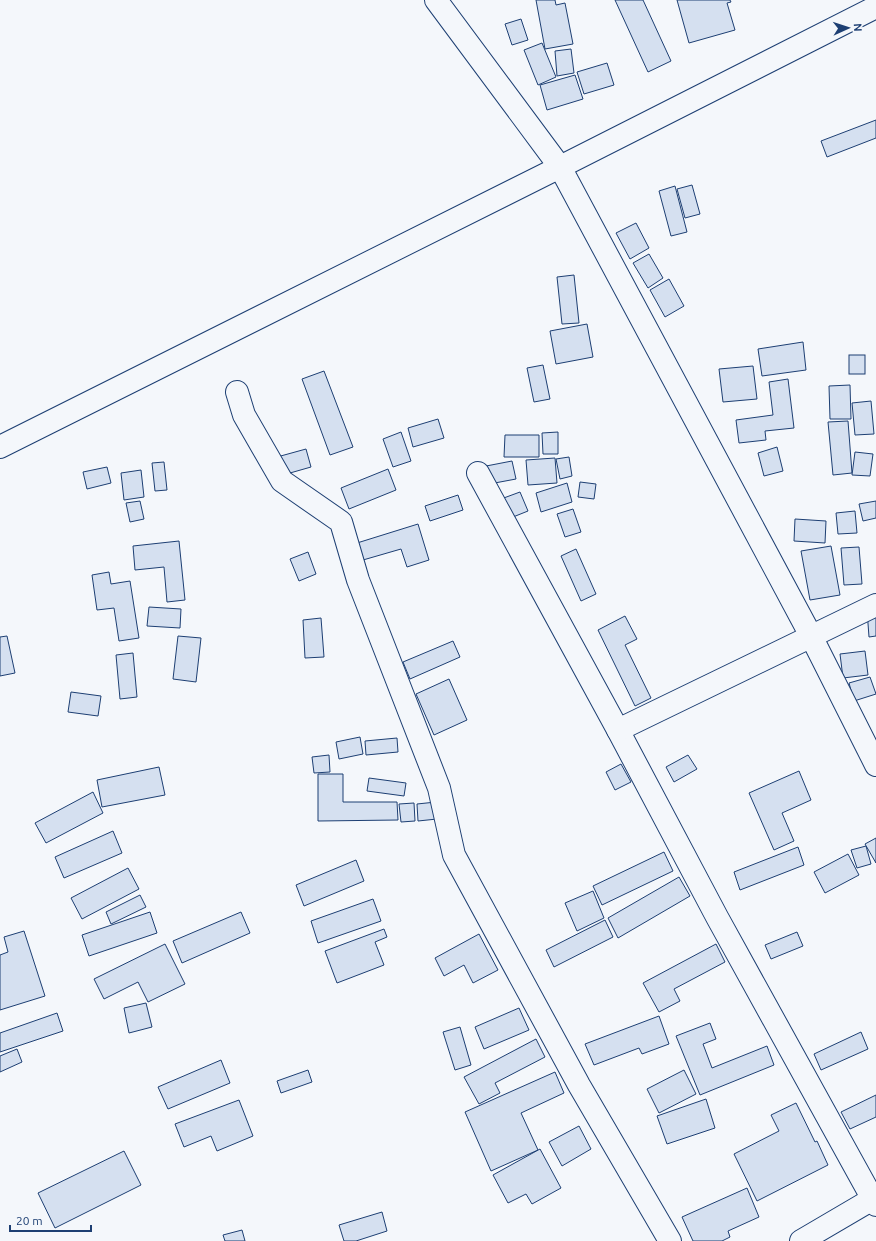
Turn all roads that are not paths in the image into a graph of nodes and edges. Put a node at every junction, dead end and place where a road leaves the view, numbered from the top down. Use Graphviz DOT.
graph roads {
  1 [pos="436,0"];
  2 [pos="876,7"];
  3 [pos="560,167"];
  4 [pos="237,392"];
  5 [pos="0,447"];
  6 [pos="478,473"];
  7 [pos="876,605"];
  8 [pos="811,636"];
  9 [pos="618,730"];
  10 [pos="876,765"];
  11 [pos="875,1200"];
  12 [pos="670,1241"];
  13 [pos="801,1241"];
  1 -- 3 [label="street"];
  2 -- 3 [label="street"];
  3 -- 5 [label="street"];
  3 -- 8 [label="street"];
  4 -- 12 [label="street"];
  6 -- 9 [label="street"];
  7 -- 8 [label="street"];
  8 -- 9 [label="street"];
  8 -- 10 [label="street"];
  9 -- 11 [label="street"];
  11 -- 13 [label="street"];
}
